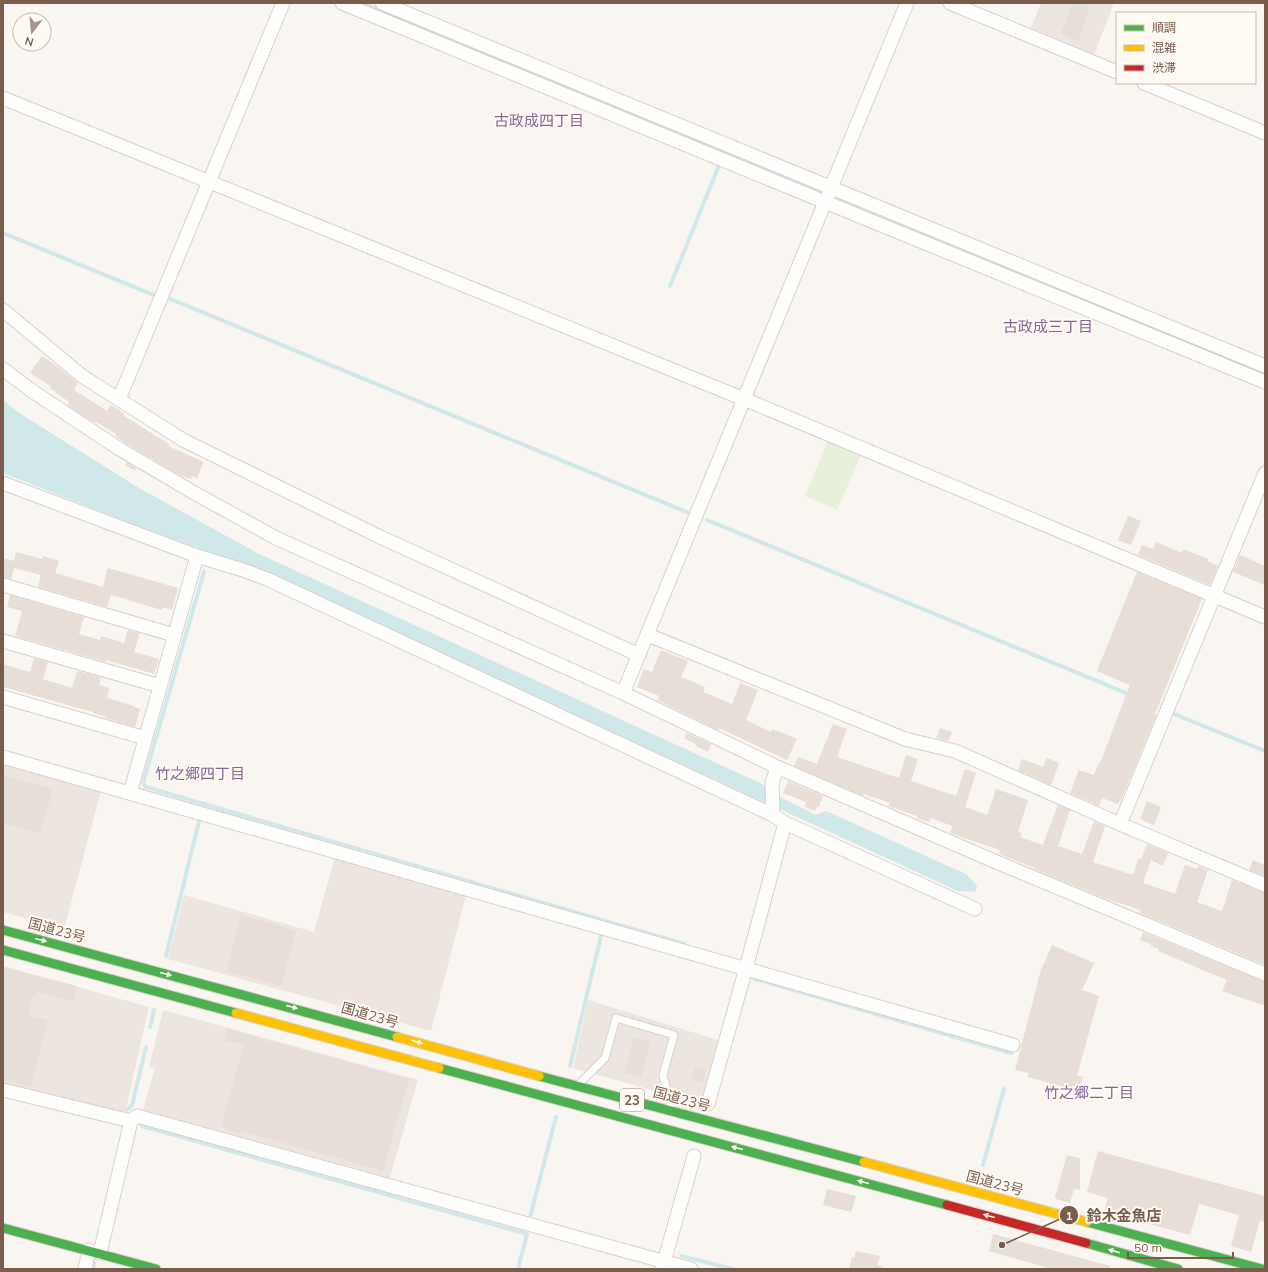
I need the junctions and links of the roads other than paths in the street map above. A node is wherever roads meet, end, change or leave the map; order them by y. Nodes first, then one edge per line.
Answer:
1 (283, 3) edge
2 (342, 3) edge
3 (382, 3) edge
4 (907, 3) edge
5 (950, 3) edge
6 (1116, 72) edge
7 (1146, 84) edge
8 (3, 98) edge
9 (1265, 133) edge
10 (209, 182) junction
11 (831, 187) junction
12 (825, 202) junction
13 (3, 310) edge
14 (1265, 366) edge
15 (3, 369) edge
16 (1265, 382) edge
17 (119, 399) junction
18 (744, 399) junction
19 (1265, 473) edge
20 (3, 483) edge
21 (197, 556) junction
22 (3, 585) edge
23 (1215, 596) junction
24 (1265, 617) edge
25 (648, 634) junction
26 (174, 635) junction
27 (3, 641) edge
28 (639, 655) junction
29 (160, 686) junction
30 (623, 693) junction
31 (3, 697) edge
32 (145, 738) junction
33 (3, 757) edge
34 (777, 767) junction
35 (130, 793) junction
36 (773, 812) junction
37 (784, 823) junction
38 (1120, 824) junction
39 (1265, 885) edge
40 (975, 909) dead end
41 (3, 930) edge
42 (3, 950) edge
43 (746, 968) junction
44 (1265, 974) edge
45 (1013, 1045) dead end
46 (577, 1086) junction
47 (3, 1090) edge
48 (708, 1104) dead end
49 (672, 1111) junction
50 (131, 1121) junction
51 (694, 1156) dead end
52 (3, 1228) edge
53 (95, 1252) junction
54 (663, 1266) edge
55 (84, 1269) edge
56 (156, 1269) edge
57 (691, 1269) edge
58 (1178, 1269) edge
59 (1262, 1269) edge

1 - 10 street
2 - 12 street
3 - 11 street
4 - 11 street
5 - 6 street
7 - 9 street
8 - 10 street
10 - 17 street
10 - 18 street
11 - 12 street
11 - 14 street
12 - 16 street
12 - 18 street
13 - 17 street
15 - 30 street
17 - 28 street
18 - 23 street
18 - 25 street
19 - 23 street
20 - 21 street
21 - 26 street
21 - 36 street
22 - 26 street
23 - 24 street
23 - 38 street
25 - 28 street
25 - 38 street
26 - 29 street
27 - 29 street
28 - 30 street
29 - 32 street
30 - 34 street
31 - 32 street
32 - 35 street
33 - 35 street
34 - 36 street
34 - 44 street
35 - 43 street
36 - 37 street
37 - 40 street
37 - 43 street
38 - 39 street
41 -> 46 main road, 国道23号 / 23
58 -> 42 main road, 23
43 - 45 street
43 - 48 street
46 - 49 main road, 国道23号 / 23
46 - 49 lane
47 - 50 street
49 - 59 main road, 国道23号 / 23
50 - 53 street
50 - 54 street
51 - 54 street
52 - 53 main road
53 - 55 street
53 - 56 main road
54 - 57 street

